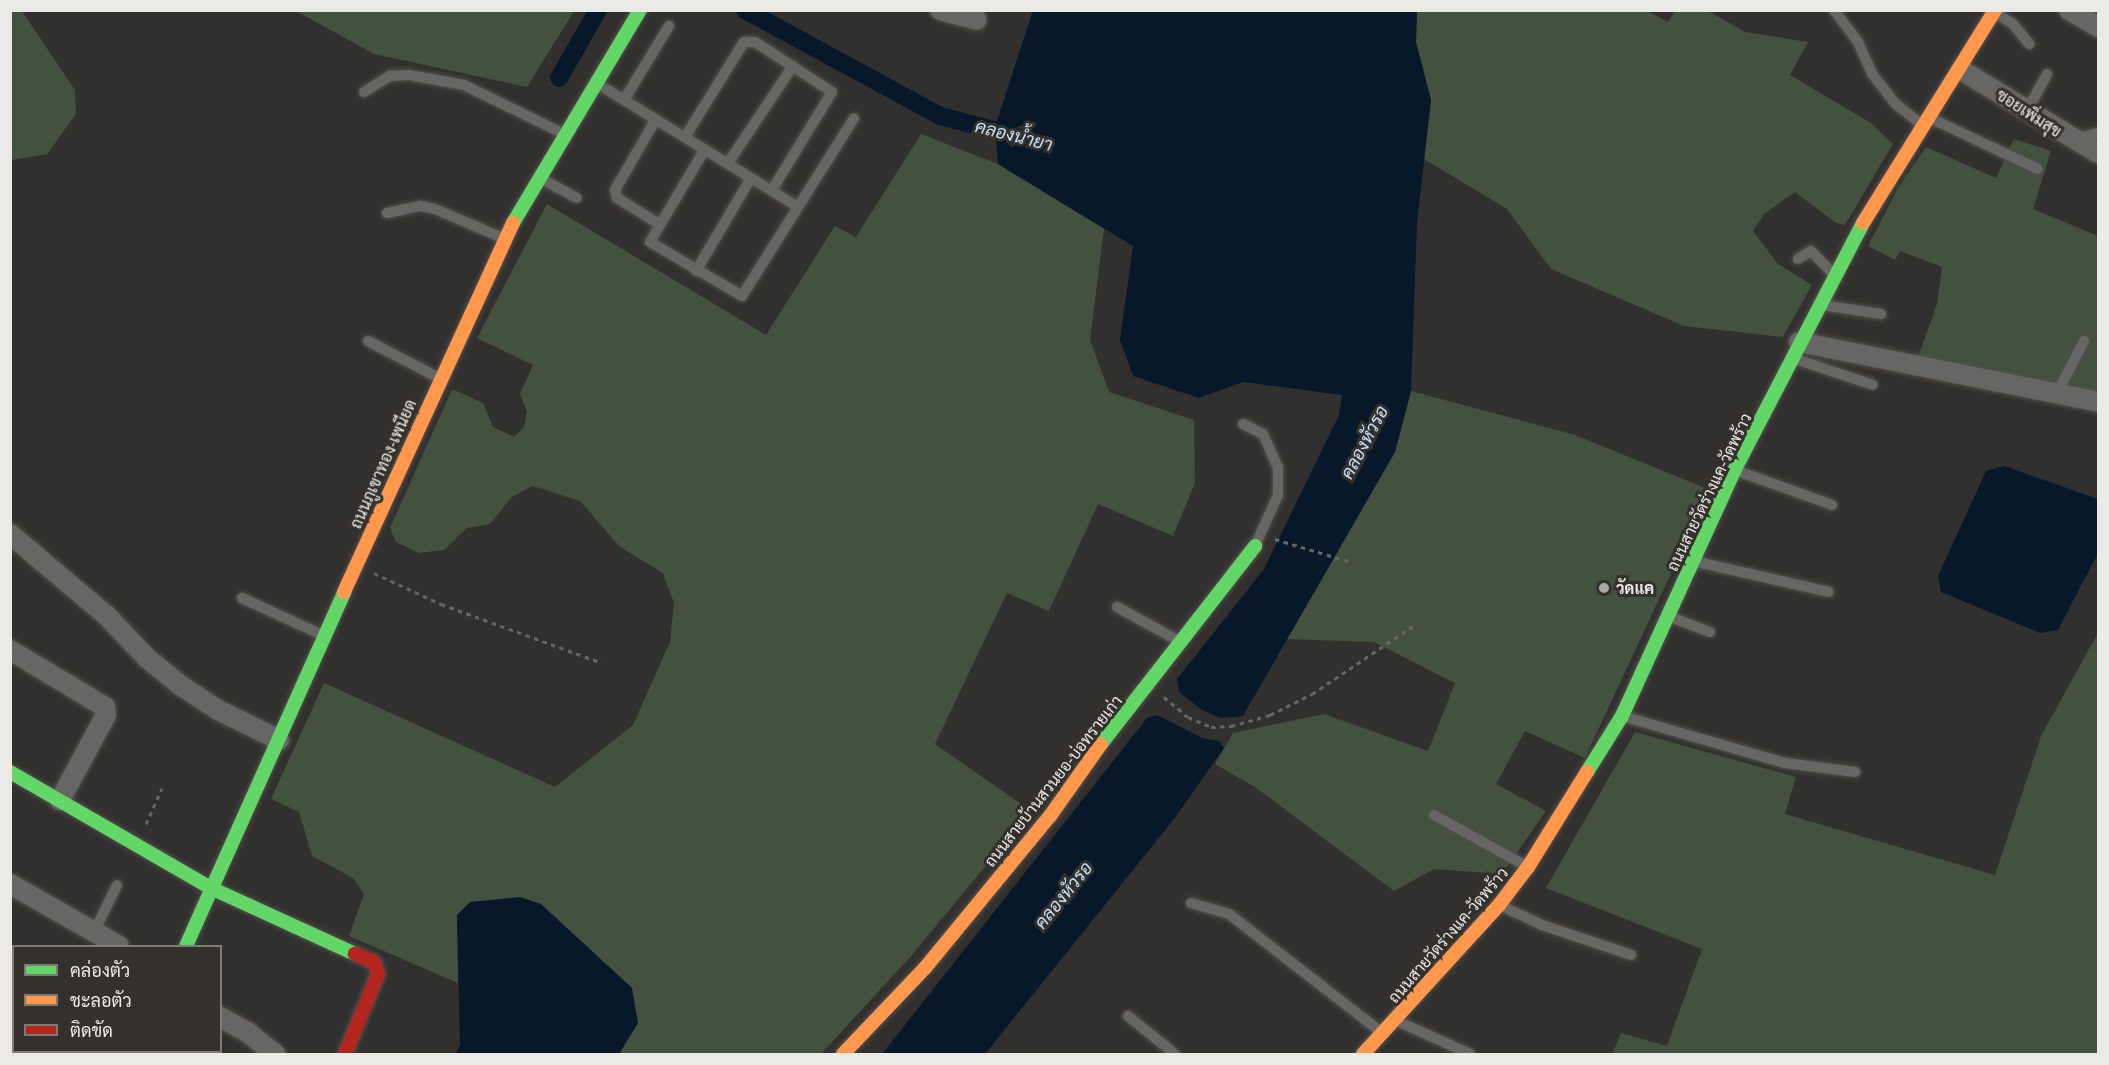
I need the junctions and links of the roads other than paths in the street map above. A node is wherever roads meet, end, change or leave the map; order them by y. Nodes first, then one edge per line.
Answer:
1 (640, 10) edge
2 (940, 10) edge
3 (1834, 10) edge
4 (2069, 10) edge
5 (1994, 11) edge
6 (977, 20) dead end
7 (669, 26) dead end
8 (2098, 27) edge
9 (2030, 44) dead end
10 (793, 66) junction
11 (1961, 70) junction
12 (2047, 74) dead end
13 (595, 82) junction
14 (364, 92) dead end
15 (624, 100) junction
16 (2027, 111) junction
17 (854, 118) dead end
18 (656, 119) junction
19 (1926, 122) junction
20 (2098, 133) edge
21 (564, 134) junction
22 (685, 137) junction
23 (2073, 140) junction
24 (705, 149) junction
25 (2098, 153) edge
26 (728, 164) junction
27 (2038, 169) dead end
28 (538, 177) junction
29 (751, 178) junction
30 (772, 190) junction
31 (577, 198) dead end
32 (796, 206) junction
33 (387, 213) dead end
34 (659, 224) junction
35 (506, 239) junction
36 (1798, 259) dead end
37 (696, 271) junction
38 (1835, 276) junction
39 (1821, 305) junction
40 (1881, 314) dead end
41 (368, 341) dead end
42 (2084, 341) dead end
43 (1795, 350) junction
44 (439, 378) junction
45 (1873, 385) dead end
46 (2056, 395) junction
47 (2098, 402) edge
48 (1243, 424) dead end
49 (1735, 470) junction
50 (1832, 505) dead end
51 (10, 534) edge
52 (1255, 546) joint
53 (1693, 561) junction
54 (1829, 592) dead end
55 (242, 598) dead end
56 (1117, 607) dead end
57 (1668, 616) junction
58 (1710, 632) dead end
59 (325, 637) junction
60 (1182, 643) junction
61 (10, 650) edge
62 (1622, 716) junction
63 (279, 740) junction
64 (10, 772) edge
65 (1855, 772) dead end
66 (60, 800) junction
67 (1434, 815) dead end
68 (1528, 867) junction
69 (10, 884) edge
70 (117, 885) dead end
71 (213, 889) junction
72 (1191, 903) dead end
73 (1499, 905) junction
74 (90, 939) edge
75 (115, 945) edge
76 (186, 945) edge
77 (1631, 955) dead end
78 (1128, 1016) dead end
79 (222, 1018) edge
80 (1395, 1020) junction
81 (1383, 1034) junction
82 (275, 1054) edge
83 (345, 1054) edge
84 (843, 1054) edge
85 (1175, 1054) edge
86 (1364, 1054) edge
87 (1470, 1054) edge

1 - 13 street, ถนนภูเขาทอง-เพนียด
2 - 6 street
3 - 19 lane
4 - 8 street
5 - 9 lane
5 - 11 street, ถนนสายวัดร่างแค-วัดพร้าว
7 - 15 lane
10 - 22 lane
10 - 26 lane
10 - 30 lane
11 - 16 street, ซอยเพิ่มสุข
11 - 19 street, ถนนสายวัดร่างแค-วัดพร้าว
12 - 16 lane
13 - 15 lane
13 - 21 street, ถนนภูเขาทอง-เพนียด
14 - 21 lane
15 - 18 lane
16 - 23 street, ซอยเพิ่มสุข
17 - 32 lane
18 - 22 lane
18 - 34 lane
19 - 27 lane
19 - 38 street, ถนนสายวัดร่างแค-วัดพร้าว
20 - 23 lane
21 - 28 street, ถนนภูเขาทอง-เพนียด
22 - 24 lane
23 - 25 street, ซอยเพิ่มสุข
24 - 26 lane
24 - 34 lane
26 - 29 lane
28 - 31 lane
28 - 35 street, ถนนภูเขาทอง-เพนียด
29 - 30 lane
29 - 37 lane
30 - 32 lane
32 - 37 lane
33 - 35 lane
34 - 37 lane
35 - 44 street, ถนนภูเขาทอง-เพนียด
36 - 38 lane
38 - 39 street, ถนนสายวัดร่างแค-วัดพร้าว
39 - 40 lane
39 - 43 street, ถนนสายวัดร่างแค-วัดพร้าว
41 - 44 lane
42 - 46 lane
43 - 45 lane
43 - 46 street
43 - 49 street, ถนนสายวัดร่างแค-วัดพร้าว
44 - 59 street, ถนนภูเขาทอง-เพนียด
46 - 47 street
48 - 52 lane
49 - 50 lane
49 - 53 street, ถนนสายวัดร่างแค-วัดพร้าว
51 - 63 street
52 - 60 street, ถนนสายบ้านสวนยอ-บ่อทรายเก่า
53 - 54 lane
53 - 57 street, ถนนสายวัดร่างแค-วัดพร้าว
55 - 59 lane
56 - 60 lane
57 - 58 lane
57 - 62 street, ถนนสายวัดร่างแค-วัดพร้าว
59 - 63 street, ถนนภูเขาทอง-เพนียด
60 - 84 street, ถนนสายบ้านสวนยอ-บ่อทรายเก่า
61 - 66 street
62 - 65 lane
62 - 68 street, ถนนสายวัดร่างแค-วัดพร้าว
63 - 71 street, ถนนภูเขาทอง-เพนียด
64 - 66 street
66 - 71 street
67 - 68 lane
68 - 73 street, ถนนสายวัดร่างแค-วัดพร้าว
69 - 74 street
70 - 74 lane
71 - 76 street, ถนนภูเขาทอง-เพนียด
71 - 83 street
72 - 81 lane
73 - 77 lane
73 - 80 street, ถนนสายวัดร่างแค-วัดพร้าว
74 - 75 street
78 - 85 lane
79 - 82 street
80 - 81 street, ถนนสายวัดร่างแค-วัดพร้าว
80 - 87 lane
81 - 86 street, ถนนสายวัดร่างแค-วัดพร้าว

